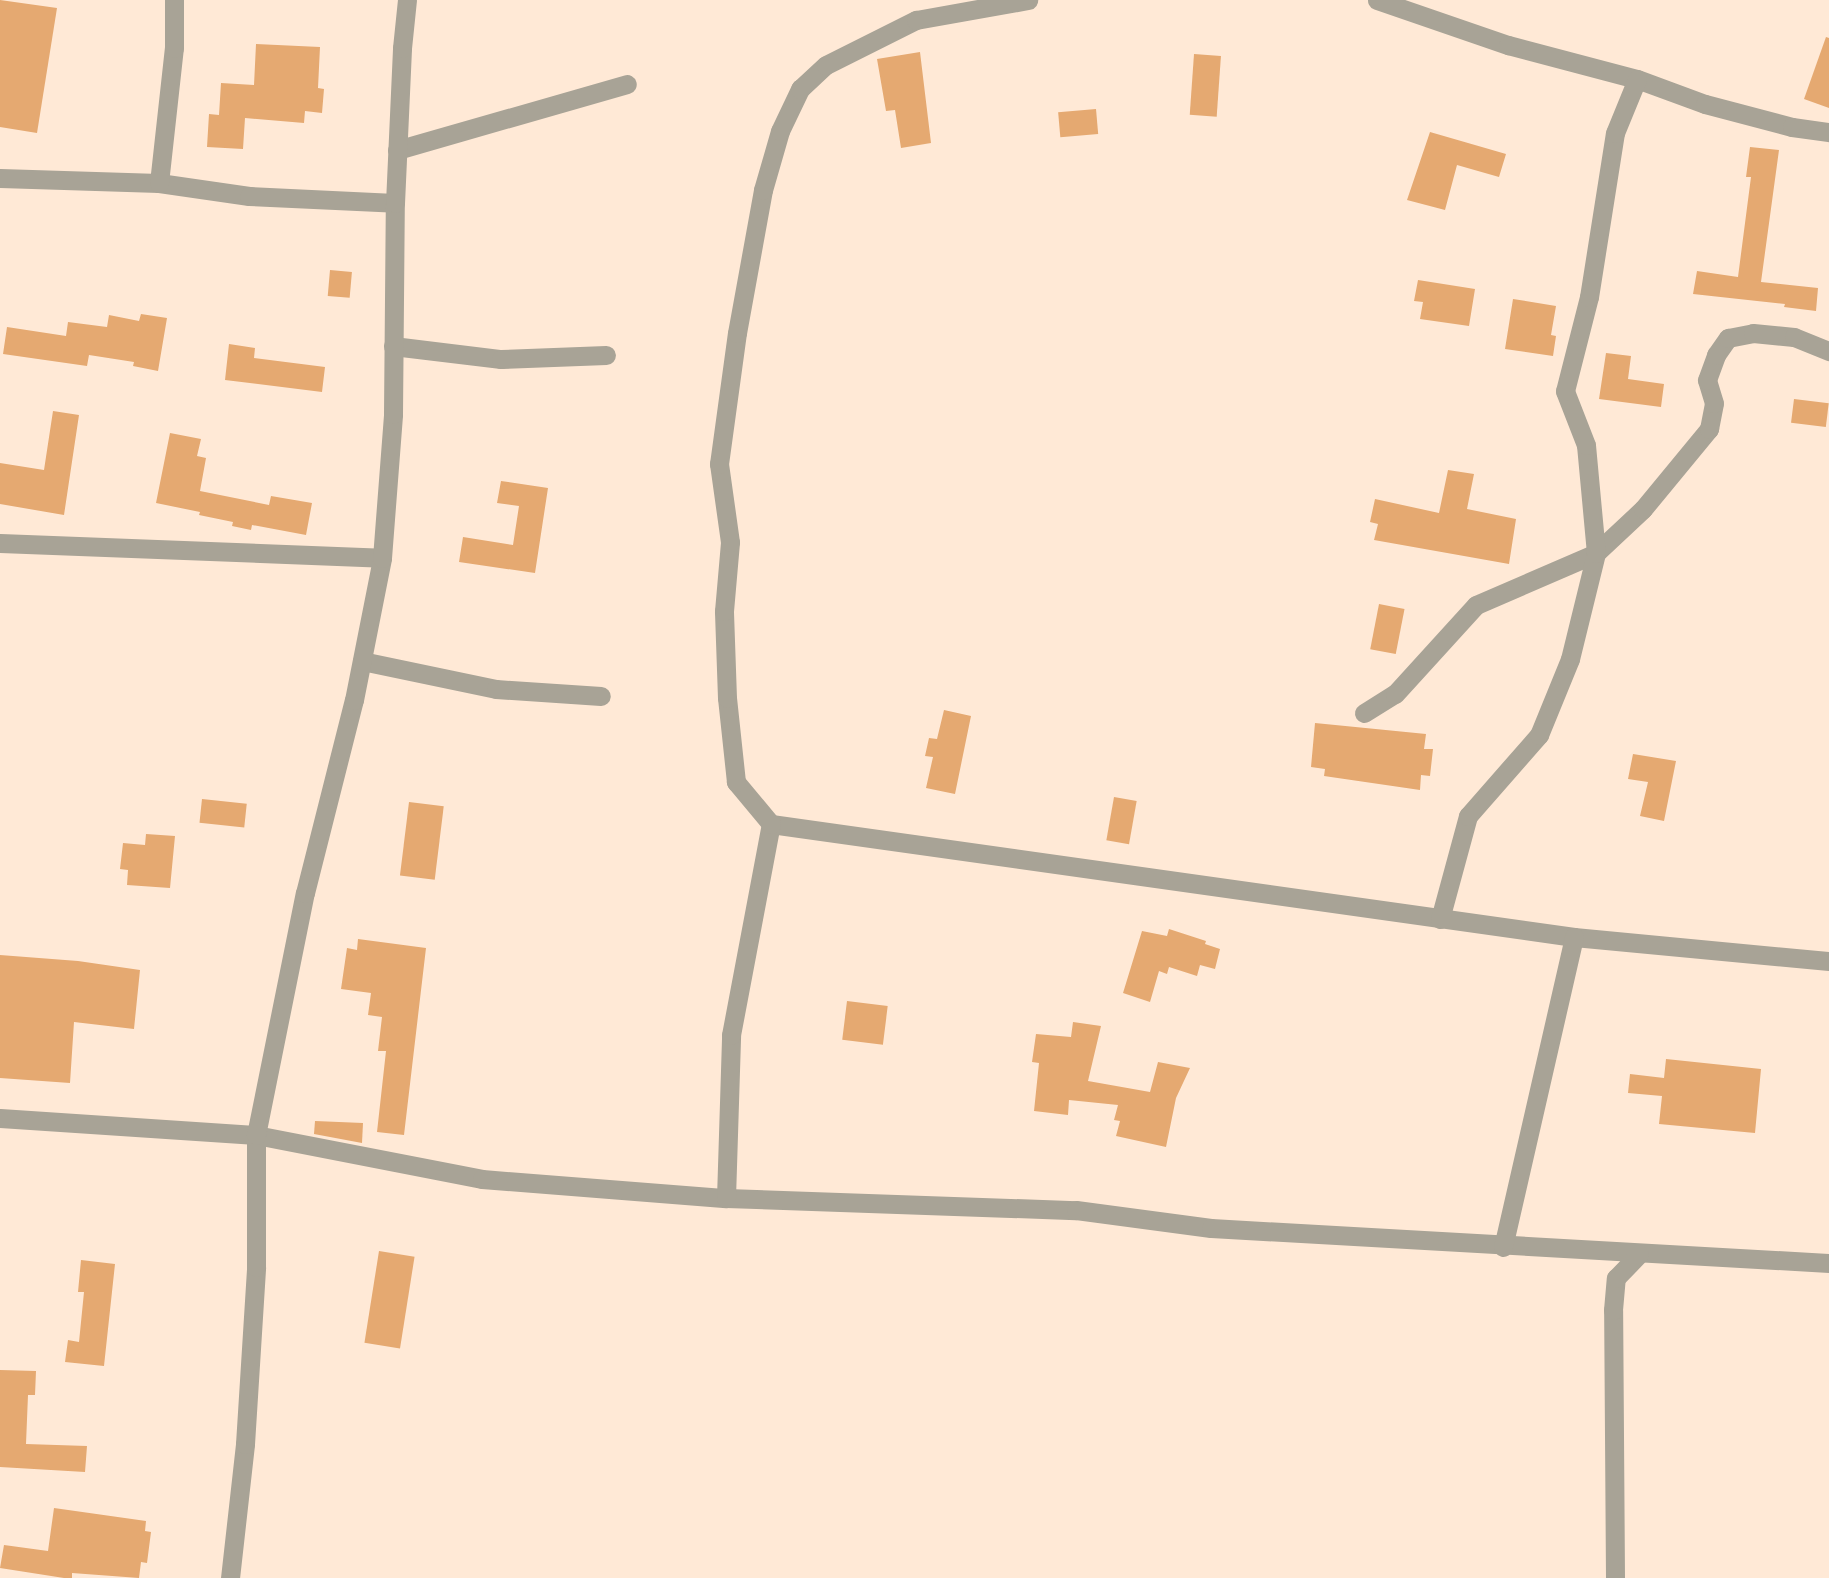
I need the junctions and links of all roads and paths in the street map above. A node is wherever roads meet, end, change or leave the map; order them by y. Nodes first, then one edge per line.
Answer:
1 (174, 0) edge
2 (407, 0) edge
3 (1028, 0) edge
4 (1377, 0) edge
5 (1637, 79) junction
6 (627, 84) dead end
7 (1829, 132) edge
8 (397, 150) junction
9 (0, 178) edge
10 (159, 183) junction
11 (395, 203) junction
12 (393, 346) junction
13 (1829, 351) edge
14 (606, 355) dead end
15 (0, 543) edge
16 (1597, 553) junction
17 (382, 558) junction
18 (362, 660) junction
19 (601, 695) dead end
20 (1364, 713) dead end
21 (771, 824) junction
22 (1440, 919) junction
23 (1574, 937) junction
24 (1829, 961) edge
25 (0, 1118) edge
26 (256, 1135) junction
27 (726, 1198) junction
28 (1503, 1247) junction
29 (1639, 1254) junction
30 (1829, 1263) edge
31 (230, 1578) edge
32 (1615, 1578) edge

1 - 10 street
2 - 8 street
3 - 21 street
4 - 5 street
5 - 7 street
5 - 16 street
6 - 8 street
8 - 11 street
9 - 10 street
10 - 11 street
11 - 12 street
12 - 14 street
12 - 17 street
13 - 16 street
15 - 17 street
16 - 20 street
16 - 22 street
17 - 18 street
18 - 19 street
18 - 26 street
21 - 22 street
21 - 27 street
22 - 23 street
23 - 24 street
23 - 28 street
25 - 26 street
26 - 27 street
26 - 31 street
27 - 28 street
28 - 29 street
29 - 30 street
29 - 32 street

